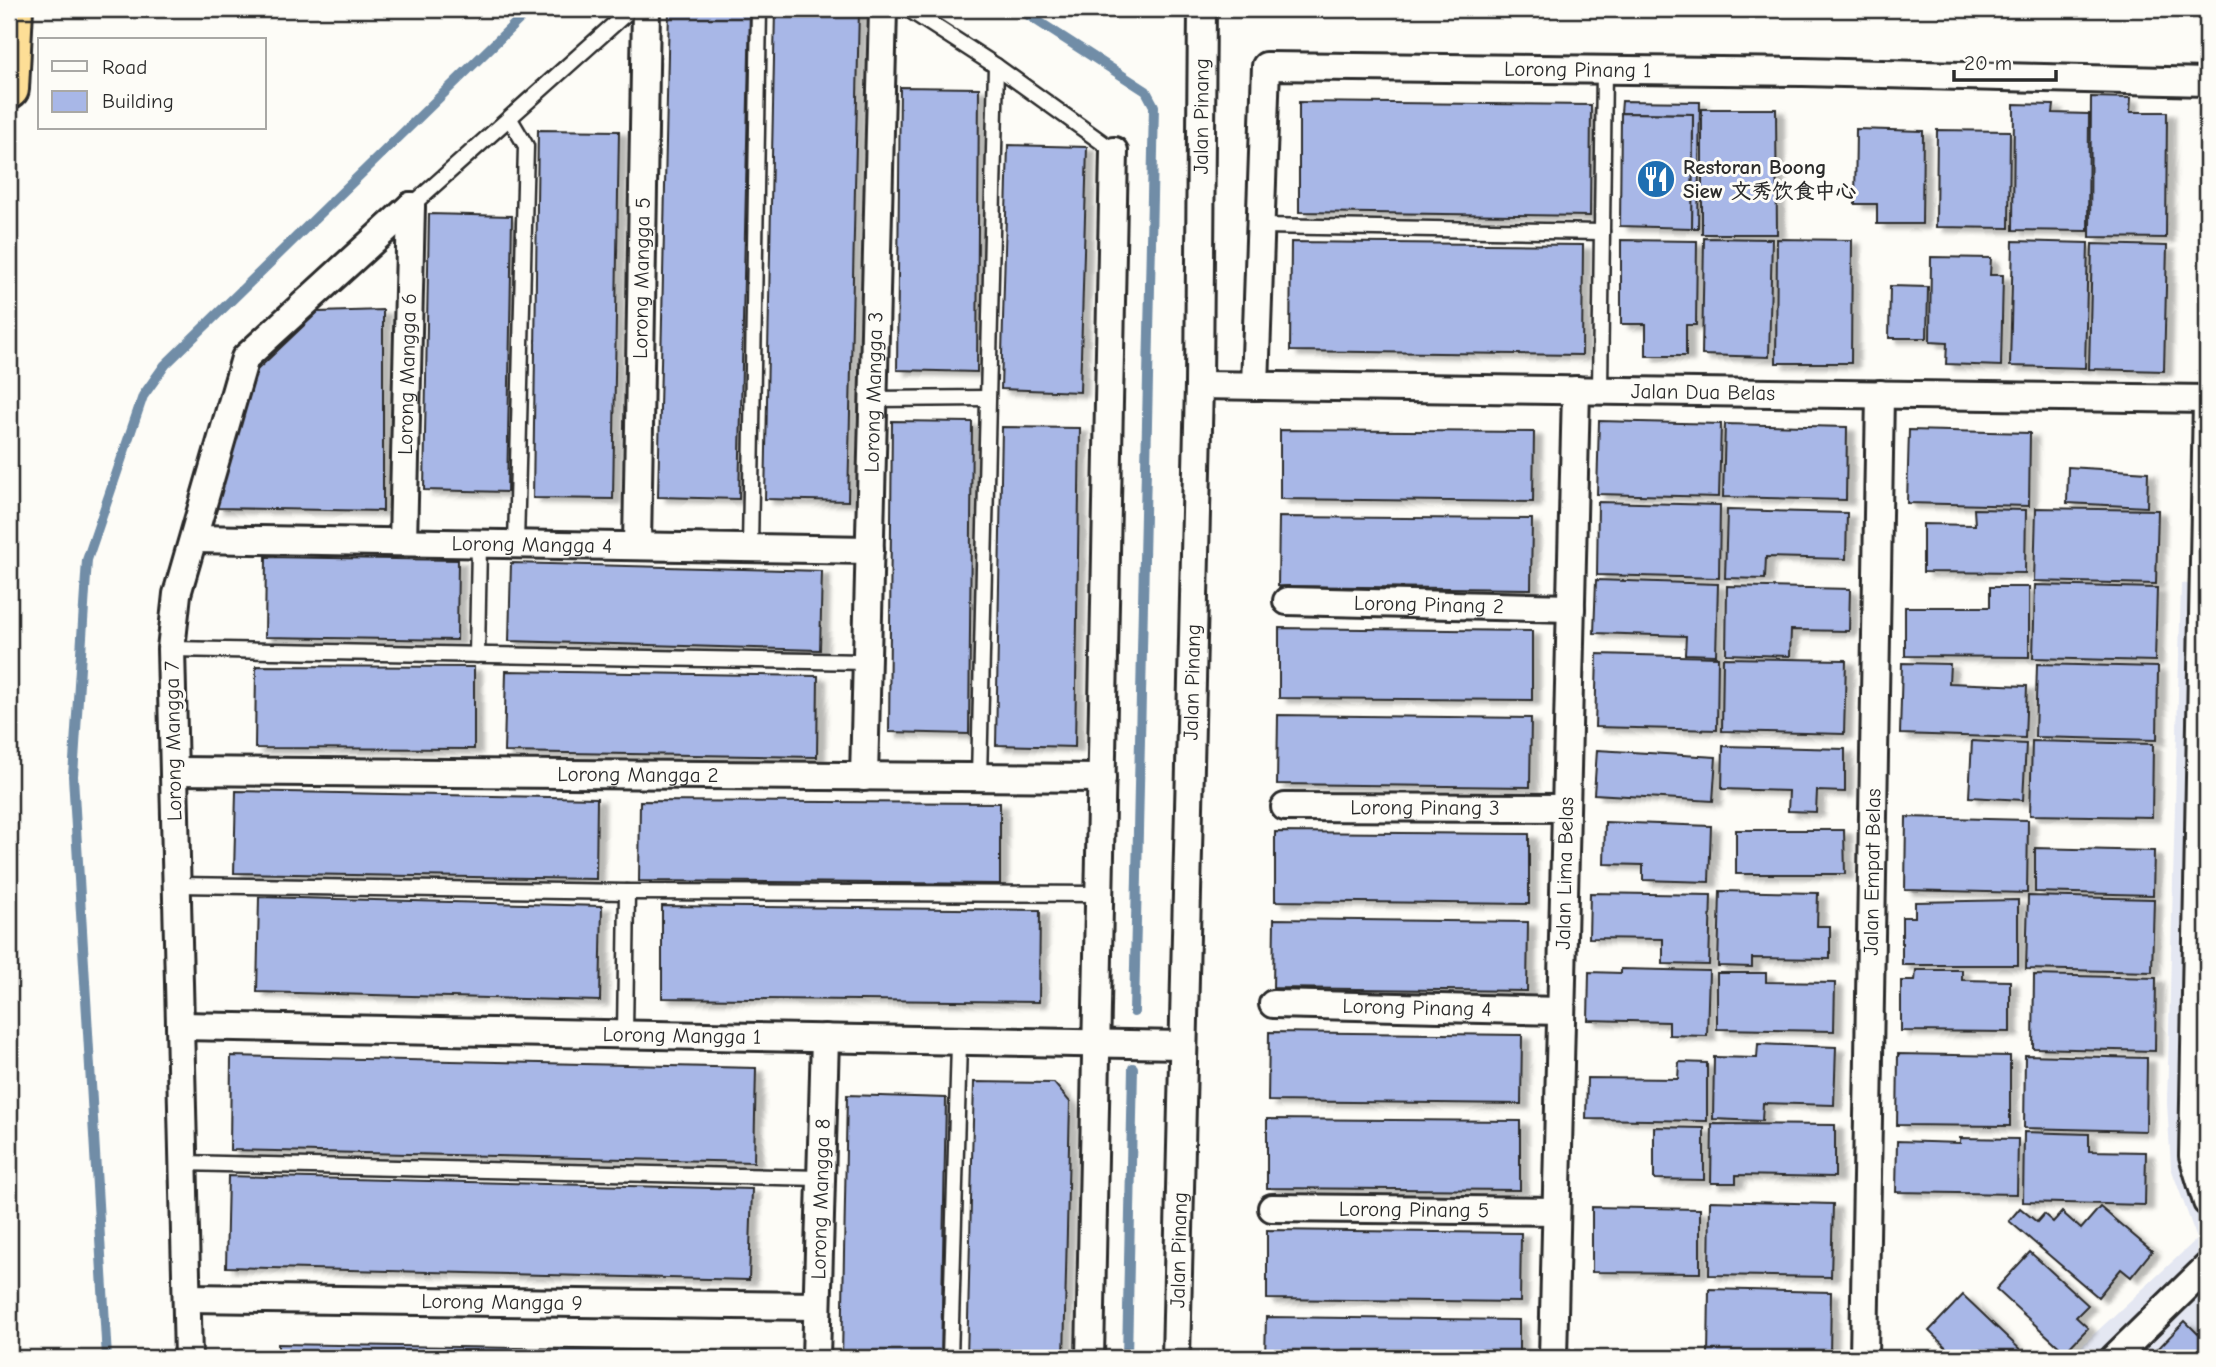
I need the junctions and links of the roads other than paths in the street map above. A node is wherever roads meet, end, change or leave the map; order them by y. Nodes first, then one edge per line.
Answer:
1 (13, 9) edge
2 (632, 9) edge
3 (646, 9) edge
4 (759, 9) edge
5 (883, 9) edge
6 (908, 9) edge
7 (1202, 9) edge
8 (996, 66) junction
9 (1604, 69) junction
10 (2207, 82) edge
11 (9, 89) edge
12 (510, 119) junction
13 (1114, 151) joint
14 (411, 206) junction
15 (1260, 226) junction
16 (1602, 232) junction
17 (1199, 385) junction
18 (1255, 386) junction
19 (1588, 390) junction
20 (1880, 394) junction
21 (988, 398) junction
22 (873, 399) junction
23 (2207, 399) edge
24 (194, 539) junction
25 (402, 542) junction
26 (478, 544) junction
27 (516, 544) junction
28 (636, 546) junction
29 (750, 548) junction
30 (870, 550) junction
31 (2205, 594) edge
32 (1287, 601) dead end
33 (1571, 608) junction
34 (171, 649) junction
35 (477, 655) junction
36 (867, 662) junction
37 (174, 771) junction
38 (864, 777) junction
39 (979, 778) junction
40 (1102, 778) junction
41 (1285, 807) dead end
42 (1566, 808) junction
43 (2203, 860) edge
44 (177, 885) junction
45 (627, 892) junction
46 (1100, 894) junction
47 (1273, 1004) dead end
48 (1561, 1011) junction
49 (180, 1026) junction
50 (625, 1034) junction
51 (825, 1038) junction
52 (959, 1042) junction
53 (1096, 1043) junction
54 (1182, 1045) junction
55 (184, 1163) junction
56 (821, 1178) junction
57 (2207, 1202) edge
58 (1272, 1208) dead end
59 (1556, 1211) junction
60 (2207, 1267) edge
61 (187, 1298) junction
62 (817, 1306) junction
63 (1869, 1355) edge
64 (188, 1358) edge
65 (816, 1358) edge
66 (950, 1358) edge
67 (1090, 1358) edge
68 (1176, 1358) edge
69 (1553, 1358) edge
70 (2114, 1358) edge

1 - 11 highway
2 - 12 lane
3 - 28 street, Lorong Mangga 5
4 - 29 lane
5 - 22 street, Lorong Mangga 3
6 - 8 lane
7 - 17 street, Jalan Pinang
8 - 13 lane
8 - 21 lane
9 - 10 street, Lorong Pinang 1
9 - 15 street, Lorong Pinang 1
9 - 16 lane
12 - 14 lane
12 - 27 lane
13 - 40 street
14 - 24 street, Lorong Mangga 7
14 - 25 street, Lorong Mangga 6
15 - 16 lane
15 - 18 street, Lorong Pinang 1
16 - 19 lane
17 - 18 street, Jalan Dua Belas
17 - 54 street, Jalan Pinang
18 - 19 street, Jalan Dua Belas
19 - 20 street, Jalan Dua Belas
19 - 33 street, Jalan Lima Belas
20 - 23 street, Jalan Dua Belas
20 - 63 street, Jalan Empat Belas
21 - 22 lane
21 - 39 lane
22 - 30 street, Lorong Mangga 3
23 - 31 street
24 - 25 street, Lorong Mangga 4
24 - 34 street, Lorong Mangga 7
25 - 26 street, Lorong Mangga 4
26 - 27 street, Lorong Mangga 4
26 - 35 lane
27 - 28 street, Lorong Mangga 4
28 - 29 street, Lorong Mangga 4
29 - 30 street, Lorong Mangga 4
30 - 36 street, Lorong Mangga 3
31 - 43 street
32 - 33 street, Lorong Pinang 2
33 - 42 street, Jalan Lima Belas
34 - 35 lane
34 - 37 street, Lorong Mangga 7
35 - 36 lane
36 - 38 street, Lorong Mangga 3
37 - 38 street, Lorong Mangga 2
37 - 44 street, Lorong Mangga 7
38 - 39 street, Lorong Mangga 2
39 - 40 street, Lorong Mangga 2
40 - 46 street
41 - 42 street, Lorong Pinang 3
42 - 48 street, Jalan Lima Belas
43 - 57 street
44 - 45 lane
44 - 49 street, Lorong Mangga 7
45 - 46 lane
45 - 50 lane
46 - 53 street
47 - 48 street, Lorong Pinang 4
48 - 59 street, Jalan Lima Belas
49 - 50 street, Lorong Mangga 1
49 - 55 street, Lorong Mangga 7
50 - 51 street, Lorong Mangga 1
51 - 52 street, Lorong Mangga 1
51 - 56 street, Lorong Mangga 8
52 - 53 street, Lorong Mangga 1
52 - 66 lane
53 - 54 street, Lorong Mangga 1
53 - 67 street
54 - 68 street, Jalan Pinang
55 - 56 lane
55 - 61 street, Lorong Mangga 7
56 - 62 street, Lorong Mangga 8
58 - 59 street, Lorong Pinang 5
59 - 69 street, Jalan Lima Belas
60 - 70 street
61 - 62 street, Lorong Mangga 9
61 - 64 street, Lorong Mangga 7
62 - 65 street, Lorong Mangga 8

